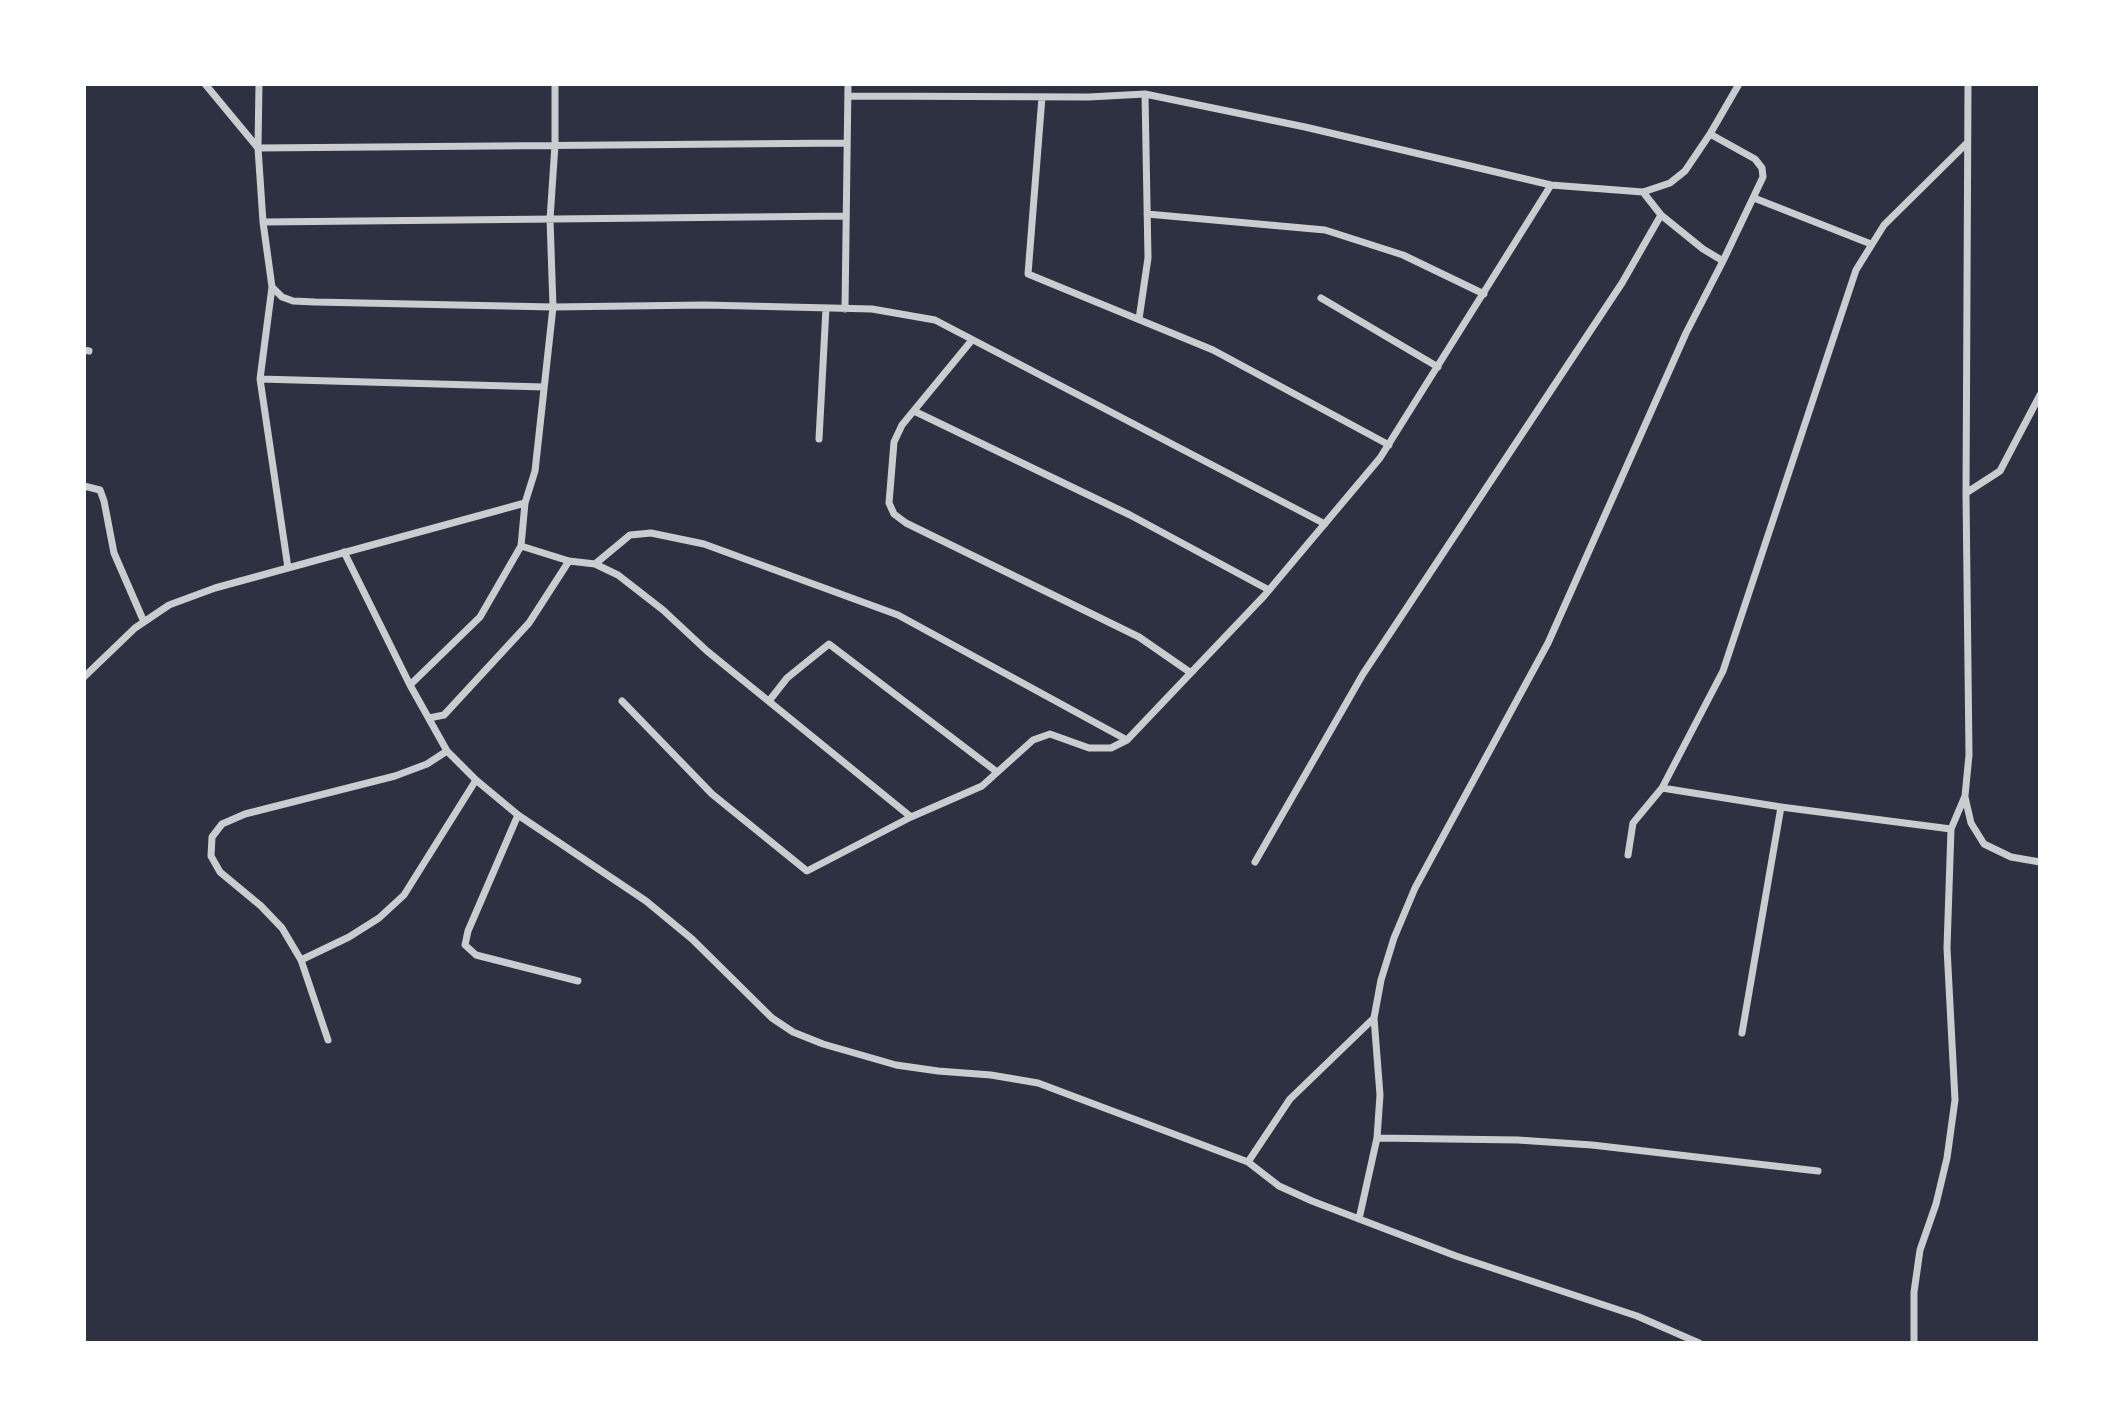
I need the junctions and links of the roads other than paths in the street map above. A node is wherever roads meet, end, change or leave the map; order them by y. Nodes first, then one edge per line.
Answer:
1 (205, 84) edge
2 (259, 84) edge
3 (555, 84) edge
4 (848, 84) edge
5 (1739, 84) edge
6 (1968, 84) edge
7 (1146, 94) junction
8 (848, 96) junction
9 (1042, 97) junction
10 (1710, 134) junction
11 (847, 143) junction
12 (1967, 143) junction
13 (555, 145) junction
14 (258, 148) junction
15 (1551, 185) junction
16 (1643, 192) junction
17 (1754, 198) junction
18 (1147, 214) junction
19 (1661, 215) junction
20 (846, 216) junction
21 (550, 219) junction
22 (263, 222) junction
23 (1871, 244) junction
24 (1723, 261) junction
25 (272, 287) junction
26 (1484, 293) junction
27 (1321, 298) dead end
28 (553, 307) junction
29 (826, 308) junction
30 (845, 309) junction
31 (1139, 319) junction
32 (972, 340) junction
33 (1438, 367) junction
34 (260, 379) junction
35 (544, 387) junction
36 (2040, 395) edge
37 (914, 411) junction
38 (819, 439) dead end
39 (1389, 445) junction
40 (84, 486) edge
41 (1966, 493) junction
42 (525, 503) junction
43 (1325, 524) junction
44 (521, 545) junction
45 (344, 552) junction
46 (569, 561) junction
47 (595, 564) junction
48 (288, 568) junction
49 (1269, 590) junction
50 (144, 622) junction
51 (1191, 673) junction
52 (84, 677) edge
53 (410, 685) junction
54 (622, 701) dead end
55 (769, 701) junction
56 (429, 718) junction
57 (1127, 740) junction
58 (447, 751) junction
59 (997, 772) junction
60 (476, 780) junction
61 (1662, 788) junction
62 (1965, 796) junction
63 (1781, 807) junction
64 (517, 815) junction
65 (911, 817) junction
66 (1951, 829) junction
67 (1628, 855) dead end
68 (1255, 862) dead end
69 (2040, 862) edge
70 (301, 960) junction
71 (578, 981) dead end
72 (1374, 1018) junction
73 (1742, 1033) dead end
74 (328, 1041) dead end
75 (1377, 1138) junction
76 (1248, 1162) junction
77 (1818, 1171) dead end
78 (1359, 1219) junction
79 (1699, 1343) edge
80 (1914, 1343) edge

1 - 14 street
2 - 14 street
3 - 13 street
4 - 8 street
5 - 10 street
6 - 12 street
7 - 9 street
7 - 15 street
7 - 18 street
8 - 9 street
8 - 11 street
9 - 31 street
10 - 16 street
10 - 17 street
11 - 13 street
11 - 20 street
12 - 23 street
12 - 41 street
13 - 14 street
13 - 21 street
14 - 22 street
15 - 16 street
15 - 26 street
16 - 19 street
17 - 23 street
17 - 24 street
18 - 26 street
18 - 31 street
19 - 24 street
19 - 68 street
20 - 21 street
20 - 30 street
21 - 22 street
21 - 28 street
22 - 25 street
23 - 61 street
24 - 72 street
25 - 28 street
25 - 34 street
26 - 33 street
27 - 33 street
28 - 29 street
28 - 35 street
29 - 30 street
29 - 38 street
30 - 32 street
31 - 39 street
32 - 37 street
32 - 43 street
33 - 39 street
34 - 35 street
34 - 48 street
35 - 42 street
36 - 41 street
37 - 49 street
37 - 51 street
39 - 43 street
40 - 50 street
41 - 62 street
42 - 44 street
42 - 45 street
43 - 49 street
44 - 46 street
44 - 53 street
45 - 48 street
45 - 53 street
46 - 47 street
46 - 56 street
47 - 55 street
47 - 57 street
48 - 50 street
49 - 51 street
50 - 52 street
51 - 57 street
53 - 56 street
54 - 65 street
55 - 59 street
55 - 65 street
56 - 58 street
57 - 59 street
58 - 60 street
58 - 70 street
59 - 65 street
60 - 64 street
60 - 70 street
61 - 63 street
61 - 67 street
62 - 66 street
62 - 69 street
63 - 66 street
63 - 73 street
64 - 71 street
64 - 76 street
66 - 80 street
70 - 74 street
72 - 75 street
72 - 76 street
75 - 77 street
75 - 78 street
76 - 78 street
78 - 79 street

